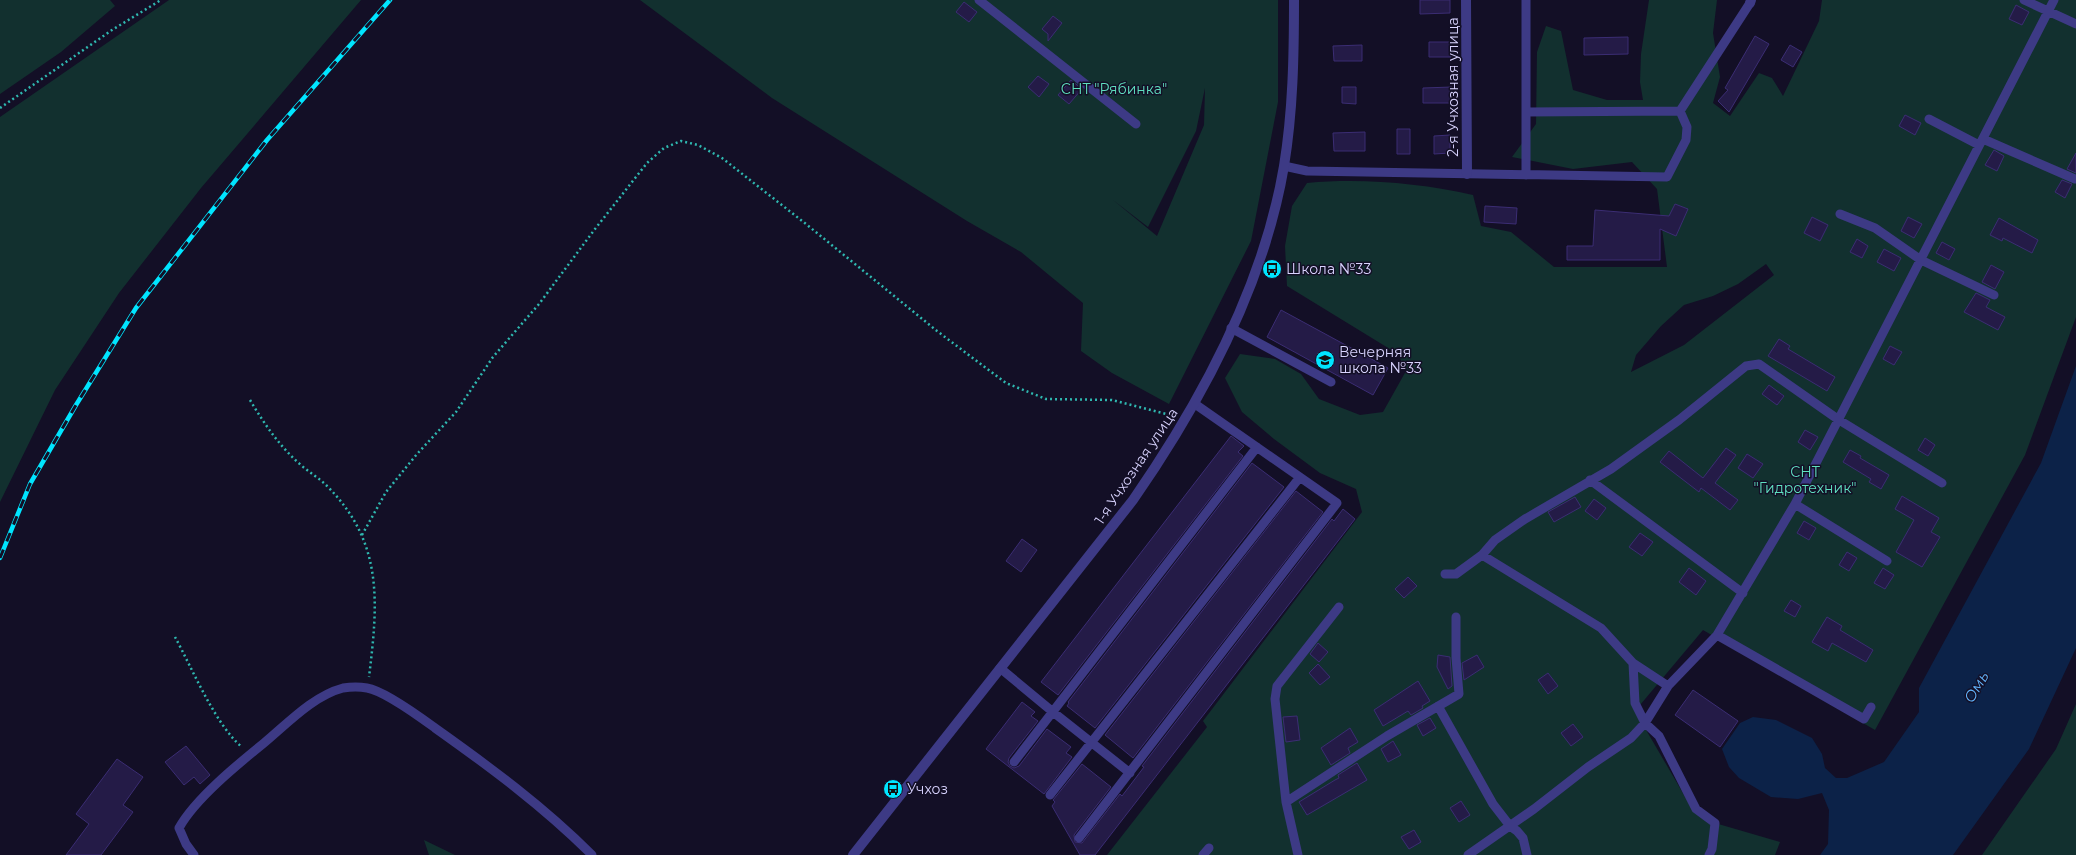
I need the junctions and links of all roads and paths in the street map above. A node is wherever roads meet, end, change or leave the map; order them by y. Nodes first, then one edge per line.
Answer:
1 (161, 0) edge
2 (979, 0) edge
3 (1294, 0) edge
4 (1466, 0) edge
5 (1526, 0) edge
6 (2024, 0) edge
7 (2054, 0) edge
8 (1751, 1) edge
9 (2048, 12) junction
10 (2076, 24) edge
11 (0, 108) edge
12 (1680, 111) junction
13 (1526, 112) junction
14 (1929, 119) dead end
15 (1136, 124) dead end
16 (1981, 142) junction
17 (1284, 166) junction
18 (1467, 174) junction
19 (1526, 175) junction
20 (2075, 179) edge
21 (1840, 214) dead end
22 (1921, 260) junction
23 (1994, 295) dead end
24 (1231, 328) junction
25 (1331, 382) dead end
26 (250, 400) dead end
27 (1195, 404) junction
28 (1186, 420) junction
29 (1839, 420) junction
30 (1257, 447) junction
31 (1300, 477) junction
32 (1590, 480) junction
33 (1942, 483) dead end
34 (1795, 504) junction
35 (362, 535) junction
36 (1482, 555) junction
37 (1886, 561) dead end
38 (1445, 574) dead end
39 (1743, 593) junction
40 (1339, 607) dead end
41 (1456, 616) dead end
42 (1717, 635) junction
43 (176, 637) dead end
44 (1633, 663) junction
45 (1000, 668) junction
46 (1668, 686) junction
47 (368, 688) junction
48 (1438, 706) junction
49 (1871, 707) dead end
50 (1053, 712) junction
51 (1645, 723) junction
52 (1091, 743) junction
53 (250, 754) junction
54 (1014, 762) dead end
55 (1130, 773) junction
56 (1050, 795) dead end
57 (1286, 802) junction
58 (1510, 826) junction
59 (1079, 838) dead end
60 (194, 855) edge
61 (592, 855) edge
62 (853, 855) edge
63 (1298, 855) edge
64 (1468, 855) edge
65 (1526, 855) edge
66 (1708, 855) edge

1 - 11 path
2 - 15 lane
3 - 17 street, 1-я Учхозная улица
4 - 18 street, 2-я Учхозная улица
5 - 13 lane
6 - 9 lane
7 - 9 lane
8 - 12 lane
9 - 10 lane
9 - 16 lane
12 - 13 lane
12 - 19 lane
13 - 19 lane
14 - 16 lane
16 - 20 lane
16 - 22 lane
17 - 18 lane
17 - 24 street, 1-я Учхозная улица
18 - 19 lane
21 - 22 lane
22 - 23 lane
22 - 29 lane
24 - 25 lane
24 - 27 street, 1-я Учхозная улица
26 - 35 path
27 - 28 street, 1-я Учхозная улица
27 - 30 lane
28 - 35 path
28 - 45 street, 1-я Учхозная улица
29 - 32 lane
29 - 33 lane
29 - 34 lane
30 - 31 lane
30 - 50 lane
31 - 52 lane
31 - 55 lane
32 - 36 lane
32 - 39 lane
34 - 37 lane
34 - 39 lane
35 - 47 path
36 - 38 lane
36 - 44 lane
39 - 42 lane
40 - 57 lane
41 - 48 lane
42 - 46 lane
42 - 49 lane
43 - 53 path
44 - 46 lane
44 - 51 lane
45 - 50 lane
45 - 62 street, 1-я Учхозная улица
46 - 51 lane
47 - 53 lane
47 - 61 lane
48 - 57 lane
48 - 58 lane
50 - 52 lane
50 - 54 lane
51 - 58 lane
51 - 66 lane
52 - 55 lane
52 - 56 lane
53 - 60 lane
55 - 59 lane
57 - 63 lane
58 - 64 lane
58 - 65 lane

